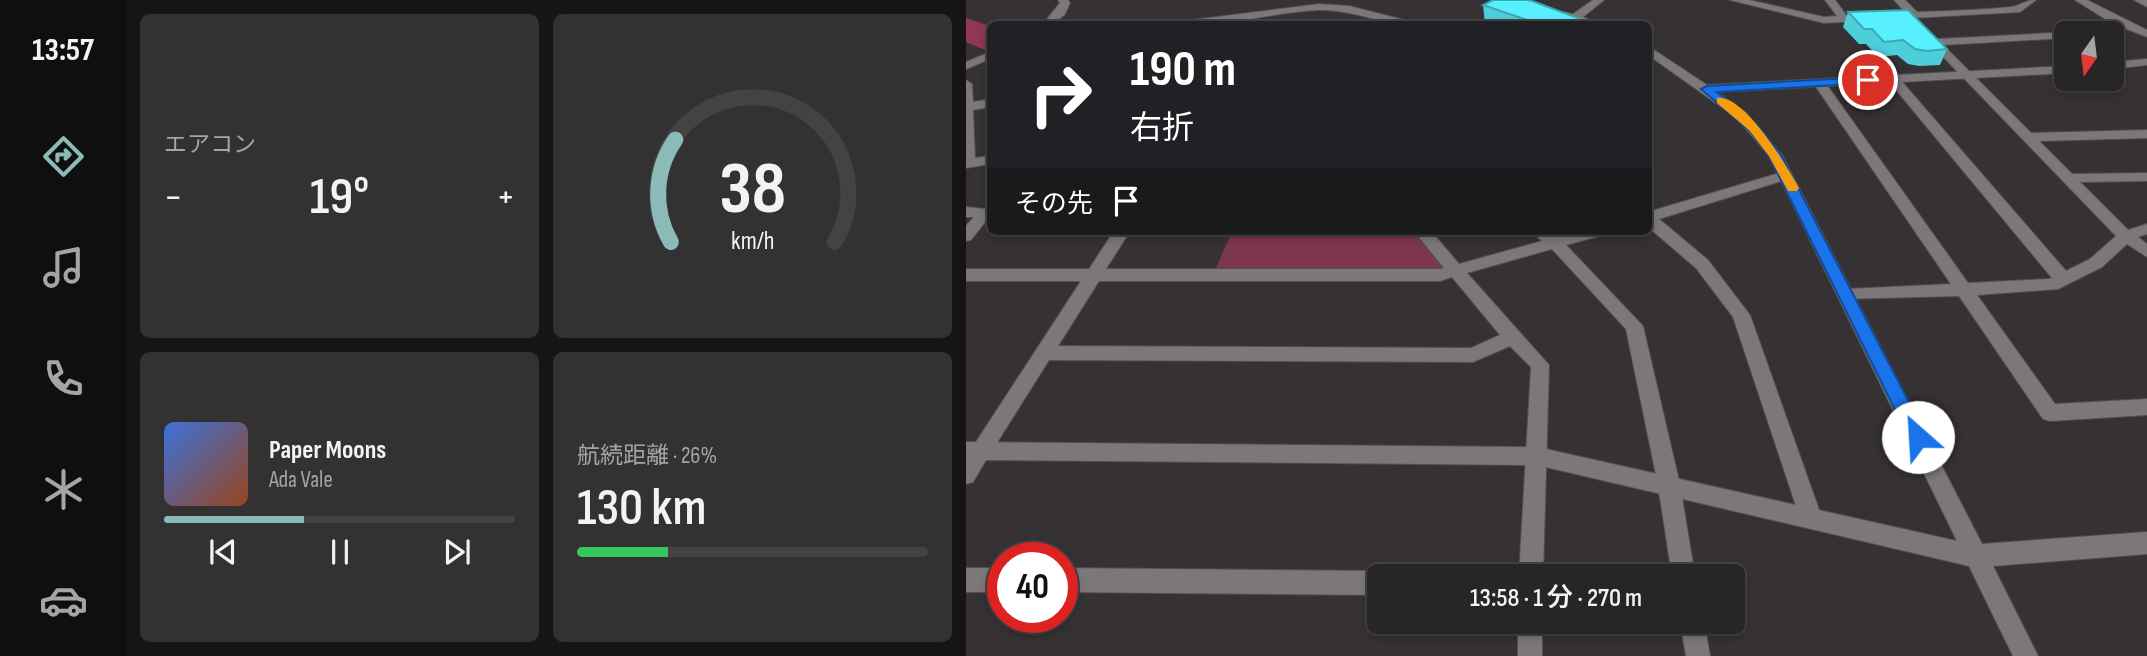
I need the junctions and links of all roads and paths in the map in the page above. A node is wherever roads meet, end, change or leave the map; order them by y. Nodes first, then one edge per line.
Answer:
1 (1063, 0) edge
2 (1276, 0) edge
3 (1599, 0) edge
4 (1735, 0) edge
5 (1830, 0) edge
6 (1899, 0) edge
7 (1956, 0) edge
8 (1984, 0) edge
9 (2031, 0) edge
10 (2080, 0) edge
11 (2139, 0) edge
12 (2147, 4) edge
13 (1286, 11) junction
14 (2001, 11) junction
15 (1555, 13) edge
16 (1972, 13) junction
17 (1912, 16) junction
18 (1574, 18) junction
19 (1844, 19) junction
20 (1051, 21) edge
21 (1208, 21) edge
22 (1294, 21) edge
23 (1401, 21) edge
24 (1584, 21) edge
25 (2117, 21) edge
26 (2124, 25) edge
27 (2147, 34) edge
28 (2054, 36) edge
29 (1934, 42) junction
30 (1652, 52) edge
31 (987, 56) edge
32 (2147, 62) edge
33 (2124, 65) edge
34 (966, 66) edge
35 (2054, 70) edge
36 (1965, 75) junction
37 (1893, 79) junction
38 (966, 84) edge
39 (1820, 84) junction
40 (1707, 89) junction
41 (987, 104) edge
42 (967, 107) edge
43 (2147, 134) edge
44 (2029, 137) junction
45 (987, 160) edge
46 (967, 163) edge
47 (1786, 175) junction
48 (2147, 177) edge
49 (2068, 178) junction
50 (966, 212) edge
51 (1652, 216) edge
52 (1652, 220) edge
53 (2147, 229) edge
54 (1119, 235) edge
55 (1426, 235) edge
56 (1544, 235) edge
57 (1584, 235) edge
58 (966, 236) edge
59 (2126, 236) junction
60 (1555, 243) junction
61 (2147, 252) edge
62 (1457, 271) junction
63 (1094, 274) junction
64 (966, 275) edge
65 (2062, 278) junction
66 (1963, 289) junction
67 (1847, 295) junction
68 (1512, 337) junction
69 (1043, 353) junction
70 (2147, 407) edge
71 (974, 451) edge
72 (1537, 456) junction
73 (966, 475) edge
74 (1669, 485) junction
75 (1811, 518) junction
76 (2147, 543) edge
77 (1976, 555) junction
78 (1532, 564) edge
79 (1682, 564) edge
80 (966, 580) edge
81 (987, 580) edge
82 (1078, 580) edge
83 (1367, 583) edge
84 (1530, 634) edge
85 (1694, 634) edge
86 (1530, 656) edge
87 (1698, 656) edge
88 (2026, 656) edge

1 - 20 street
2 - 13 street
3 - 18 street
4 - 19 street
5 - 19 street
6 - 17 street
7 - 16 street
8 - 14 street
9 - 14 street
10 - 25 street
11 - 12 street
13 - 21 street
13 - 22 street
13 - 23 street
14 - 16 street
15 - 18 street
16 - 17 street
17 - 19 street
17 - 29 street
18 - 24 street
26 - 27 street
28 - 29 street
29 - 36 street
30 - 40 street
31 - 34 street
32 - 33 street
35 - 36 street
36 - 37 street
36 - 44 street
37 - 39 street
37 - 65 street
38 - 42 street
39 - 40 street
39 - 66 street
40 - 47 street
41 - 42 street
42 - 46 street
43 - 44 street
44 - 49 street
45 - 46 street
47 - 51 street
47 - 67 street
48 - 49 street
49 - 59 street
50 - 58 street
52 - 75 street
53 - 59 street
54 - 63 street
55 - 62 street
56 - 60 street
57 - 60 street
59 - 61 street
59 - 65 street
60 - 62 street
60 - 74 street
62 - 63 street
62 - 68 street
63 - 64 street
63 - 69 street
65 - 66 street
66 - 67 street
66 - 70 street
67 - 77 street
68 - 69 street
68 - 72 street
69 - 71 street
71 - 72 street
71 - 73 street
72 - 74 street
72 - 78 street
74 - 75 street
74 - 79 street
75 - 77 street
76 - 77 street
77 - 88 street
80 - 81 street
82 - 83 street
84 - 86 street
85 - 87 street

